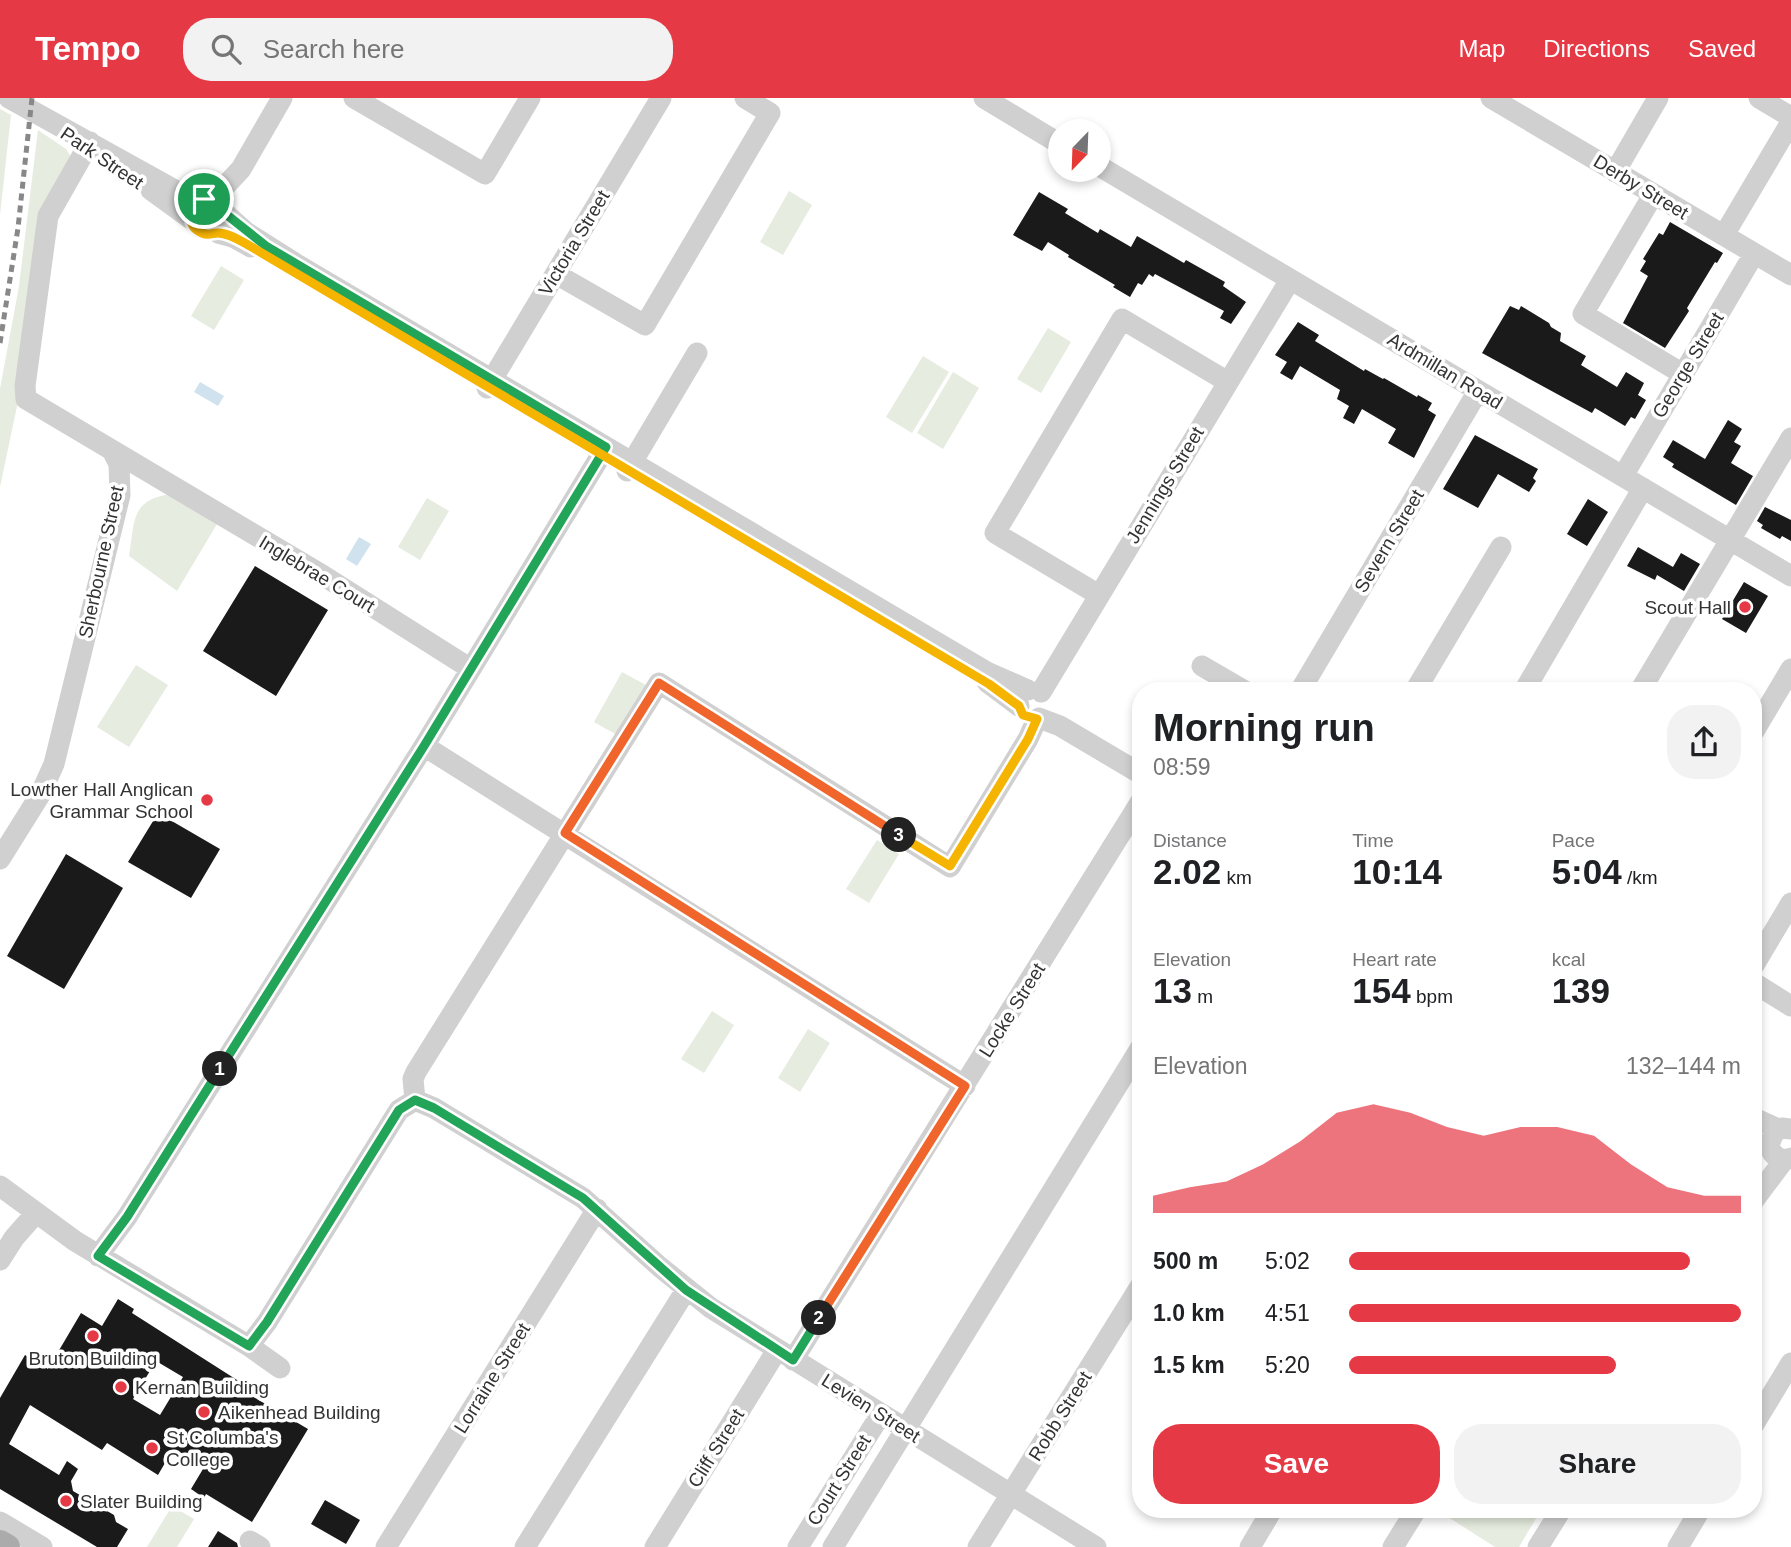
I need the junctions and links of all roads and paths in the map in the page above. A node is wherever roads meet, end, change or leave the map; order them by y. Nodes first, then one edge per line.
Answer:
1 (9, 98) edge
2 (282, 98) edge
3 (354, 98) edge
4 (530, 98) edge
5 (661, 98) edge
6 (745, 98) edge
7 (984, 98) edge
8 (1658, 98) edge
9 (1759, 98) edge
10 (1499, 100) edge
11 (1791, 120) edge
12 (1048, 137) edge
13 (88, 147) junction
14 (1615, 172) junction
15 (1111, 173) edge
16 (1653, 195) junction
17 (217, 212) junction
18 (191, 219) junction
19 (1724, 235) junction
20 (1755, 254) junction
21 (556, 275) junction
22 (1791, 275) edge
23 (1290, 280) junction
24 (698, 353) dead end
25 (1683, 374) junction
26 (1228, 382) junction
27 (490, 384) junction
28 (1478, 391) junction
29 (1791, 438) edge
30 (111, 450) junction
31 (603, 451) junction
32 (630, 467) junction
33 (1623, 476) junction
34 (162, 482) junction
35 (1643, 488) junction
36 (120, 495) junction
37 (1730, 540) junction
38 (1501, 547) dead end
39 (1791, 576) edge
40 (1099, 594) junction
41 (1202, 666) dead end
42 (471, 669) junction
43 (1791, 669) edge
44 (1230, 682) edge
45 (1305, 682) edge
46 (1420, 682) edge
47 (1529, 682) edge
48 (1645, 682) edge
49 (1036, 705) junction
50 (1762, 718) edge
51 (424, 746) junction
52 (1132, 756) edge
53 (1132, 769) edge
54 (1132, 816) edge
55 (565, 833) junction
56 (0, 859) edge
57 (1791, 903) edge
58 (1762, 952) edge
59 (1762, 988) edge
60 (1791, 1006) edge
61 (1132, 1061) edge
62 (965, 1086) junction
63 (415, 1100) junction
64 (1762, 1125) edge
65 (1780, 1140) edge
66 (1762, 1182) edge
67 (0, 1186) edge
68 (597, 1209) junction
69 (36, 1213) junction
70 (98, 1256) junction
71 (0, 1260) edge
72 (686, 1290) junction
73 (1132, 1300) edge
74 (249, 1346) junction
75 (785, 1355) junction
76 (1791, 1363) edge
77 (280, 1368) dead end
78 (1762, 1411) edge
79 (881, 1413) junction
80 (904, 1428) junction
81 (1011, 1495) junction
82 (1267, 1518) edge
83 (1411, 1518) edge
84 (1555, 1518) edge
85 (1695, 1518) edge
86 (0, 1522) edge
87 (0, 1543) edge
88 (6, 1547) edge
89 (42, 1547) edge
90 (386, 1547) edge
91 (525, 1547) edge
92 (655, 1547) edge
93 (798, 1547) edge
94 (833, 1547) edge
95 (978, 1547) edge
96 (1096, 1547) edge
97 (1250, 1547) edge
98 (1393, 1547) edge
99 (1538, 1547) edge
100 (1678, 1547) edge

1 - 13 street, Park Street
2 - 17 street
3 - 4 street
5 - 21 street, Victoria Street
6 - 21 street
7 - 12 street
8 - 14 street
9 - 11 street
10 - 14 street, Derby Street
11 - 19 street
13 - 17 street, Park Street
13 - 18 street, Park Street
13 - 30 street
14 - 16 street, Derby Street
15 - 23 street, Ardmillan Road
16 - 19 street, Derby Street
16 - 25 street
17 - 18 street
17 - 18 street, Park Street
17 - 27 street, Park Street
19 - 20 street, Derby Street
20 - 22 street, Derby Street
20 - 25 street, George Street
21 - 27 street, Victoria Street
23 - 26 street, Jennings Street
23 - 28 street, Ardmillan Road
24 - 32 street
25 - 33 street, George Street
26 - 40 street, Jennings Street
26 - 40 street
27 - 31 street, Park Street
28 - 33 street, Ardmillan Road
28 - 45 street, Severn Street
29 - 37 street
30 - 34 street, Inglebrae Court
30 - 36 street, Sherbourne Street
31 - 32 street, Park Street
31 - 42 street
32 - 49 street, Park Street
33 - 35 street, Ardmillan Road
34 - 36 street
34 - 42 street, Inglebrae Court
35 - 37 street, Ardmillan Road
35 - 47 street
36 - 56 street, Sherbourne Street
37 - 39 street, Ardmillan Road
37 - 48 street
38 - 46 street
40 - 49 street, Jennings Street
41 - 44 street
42 - 51 street
43 - 50 street
49 - 52 street, Park Street
49 - 53 street, Park Street
49 - 55 street, Jennings Street
51 - 55 street
51 - 70 street
54 - 62 street, Locke Street
55 - 62 street
55 - 63 street
57 - 58 street
59 - 60 street
61 - 80 street, Court Street
62 - 75 street, Locke Street
63 - 68 street, Levien Street
63 - 74 street
64 - 65 street
65 - 66 street
67 - 69 street
68 - 72 street, Levien Street
68 - 90 street, Lorraine Street
69 - 70 street
69 - 71 street
70 - 74 street
72 - 75 street, Levien Street
72 - 91 street
73 - 81 street, Robb Street
74 - 77 street
75 - 79 street, Levien Street
75 - 92 street, Cliff Street
76 - 78 street
79 - 80 street, Levien Street
79 - 93 street, Court Street
80 - 81 street, Levien Street
80 - 94 street, Court Street
81 - 95 street, Robb Street
81 - 96 street, Levien Street
82 - 97 street
83 - 98 street
84 - 99 street
85 - 100 street
86 - 89 street
87 - 88 main road

